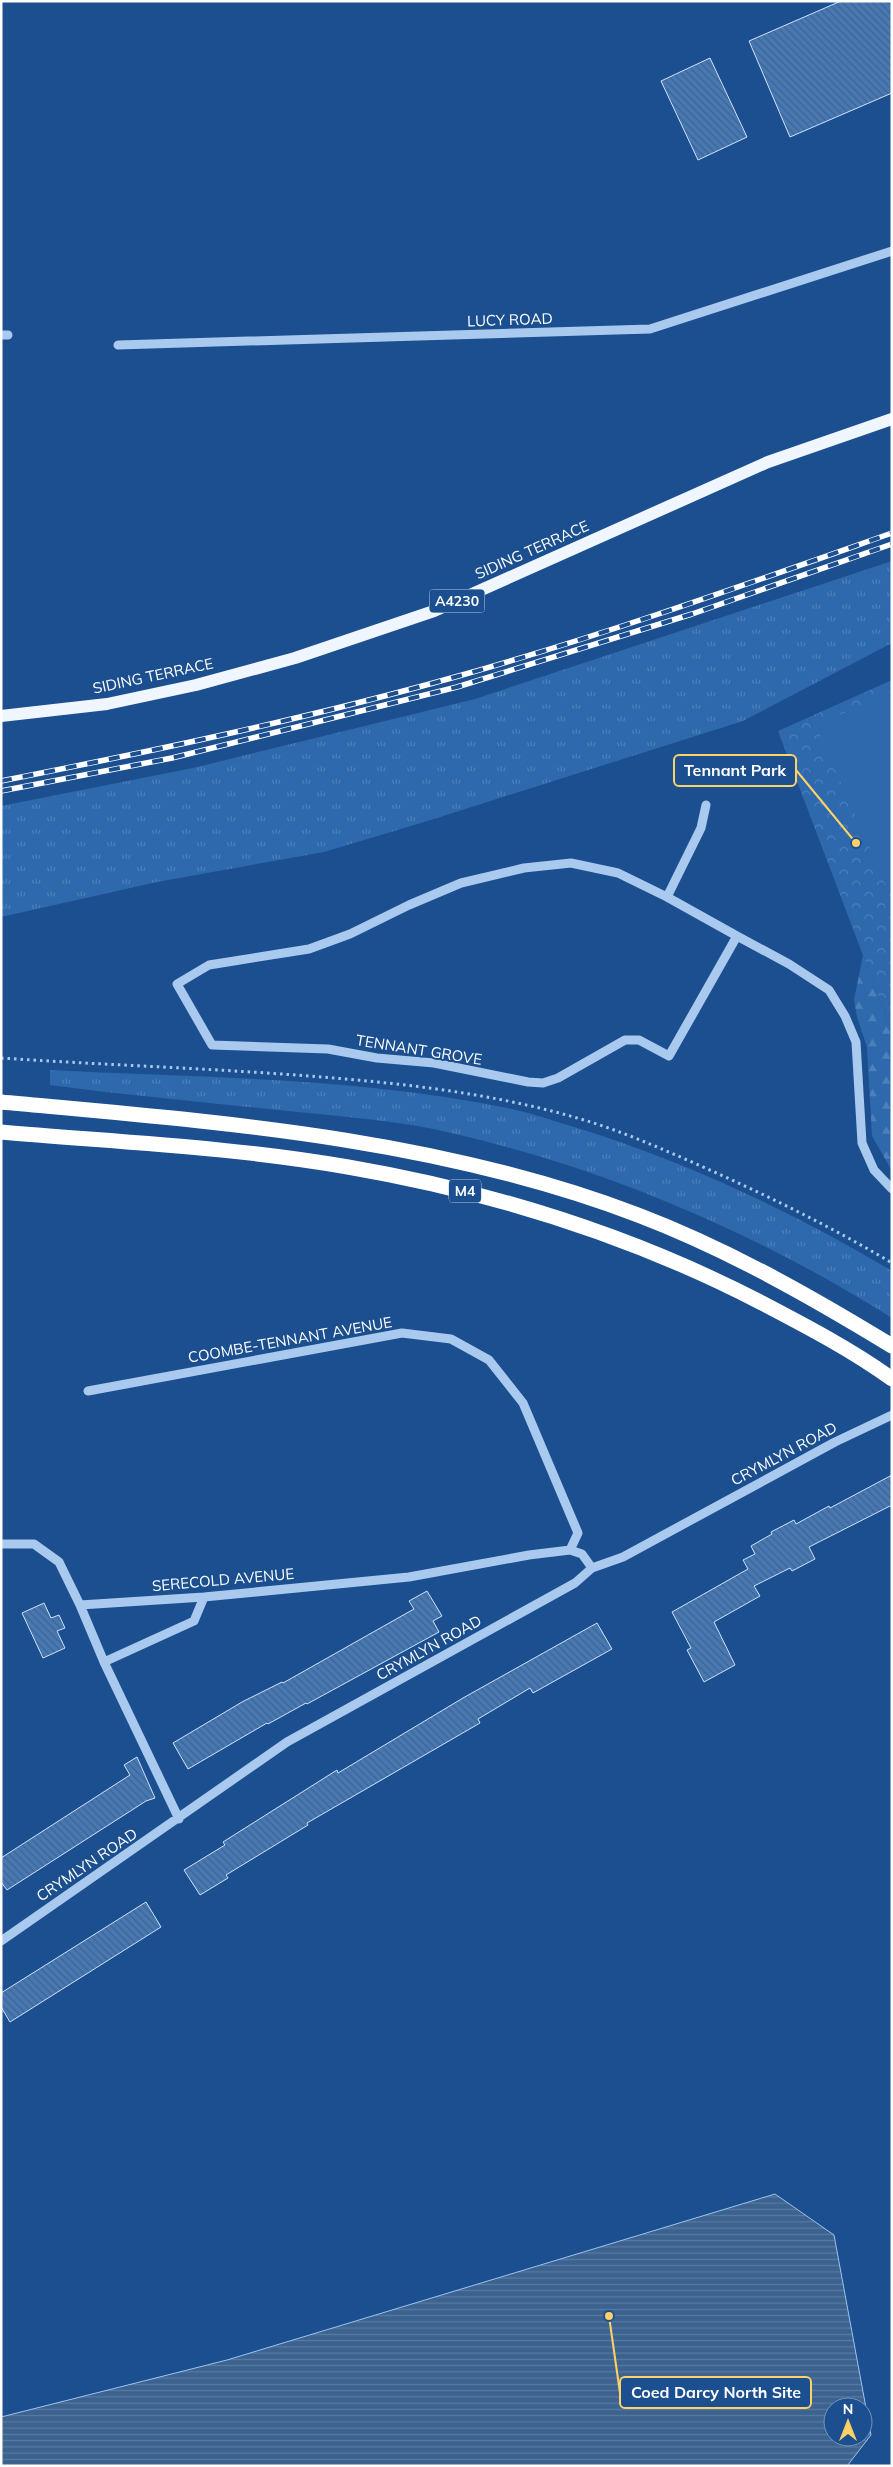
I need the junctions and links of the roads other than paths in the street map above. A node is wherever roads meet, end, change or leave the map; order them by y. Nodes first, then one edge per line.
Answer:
1 (892, 251) edge
2 (118, 345) dead end
3 (892, 419) edge
4 (1, 716) edge
5 (706, 805) dead end
6 (667, 897) junction
7 (736, 936) junction
8 (1, 1102) edge
9 (1, 1132) edge
10 (892, 1189) edge
11 (892, 1346) edge
12 (892, 1379) edge
13 (88, 1391) dead end
14 (892, 1416) edge
15 (1, 1544) edge
16 (570, 1550) junction
17 (592, 1568) junction
18 (204, 1597) junction
19 (80, 1605) junction
20 (104, 1662) junction
21 (179, 1819) junction
22 (1, 1941) edge

1 - 2 street, LUCY ROAD
3 - 4 main road, SIDING TERRACE / A4230
5 - 6 street
6 - 7 street, TENNANT GROVE
6 - 7 street, TENNANT GROVE
7 - 10 street
8 - 11 highway, M4
9 - 12 highway, M4
13 - 16 street, COOMBE-TENNANT AVENUE
14 - 17 street, CRYMLYN ROAD
15 - 19 street
16 - 17 street
16 - 18 street, SERECOLD AVENUE
17 - 21 street, CRYMLYN ROAD
18 - 19 street, SERECOLD AVENUE
18 - 20 street
19 - 20 street
20 - 21 street
21 - 22 street, CRYMLYN ROAD

